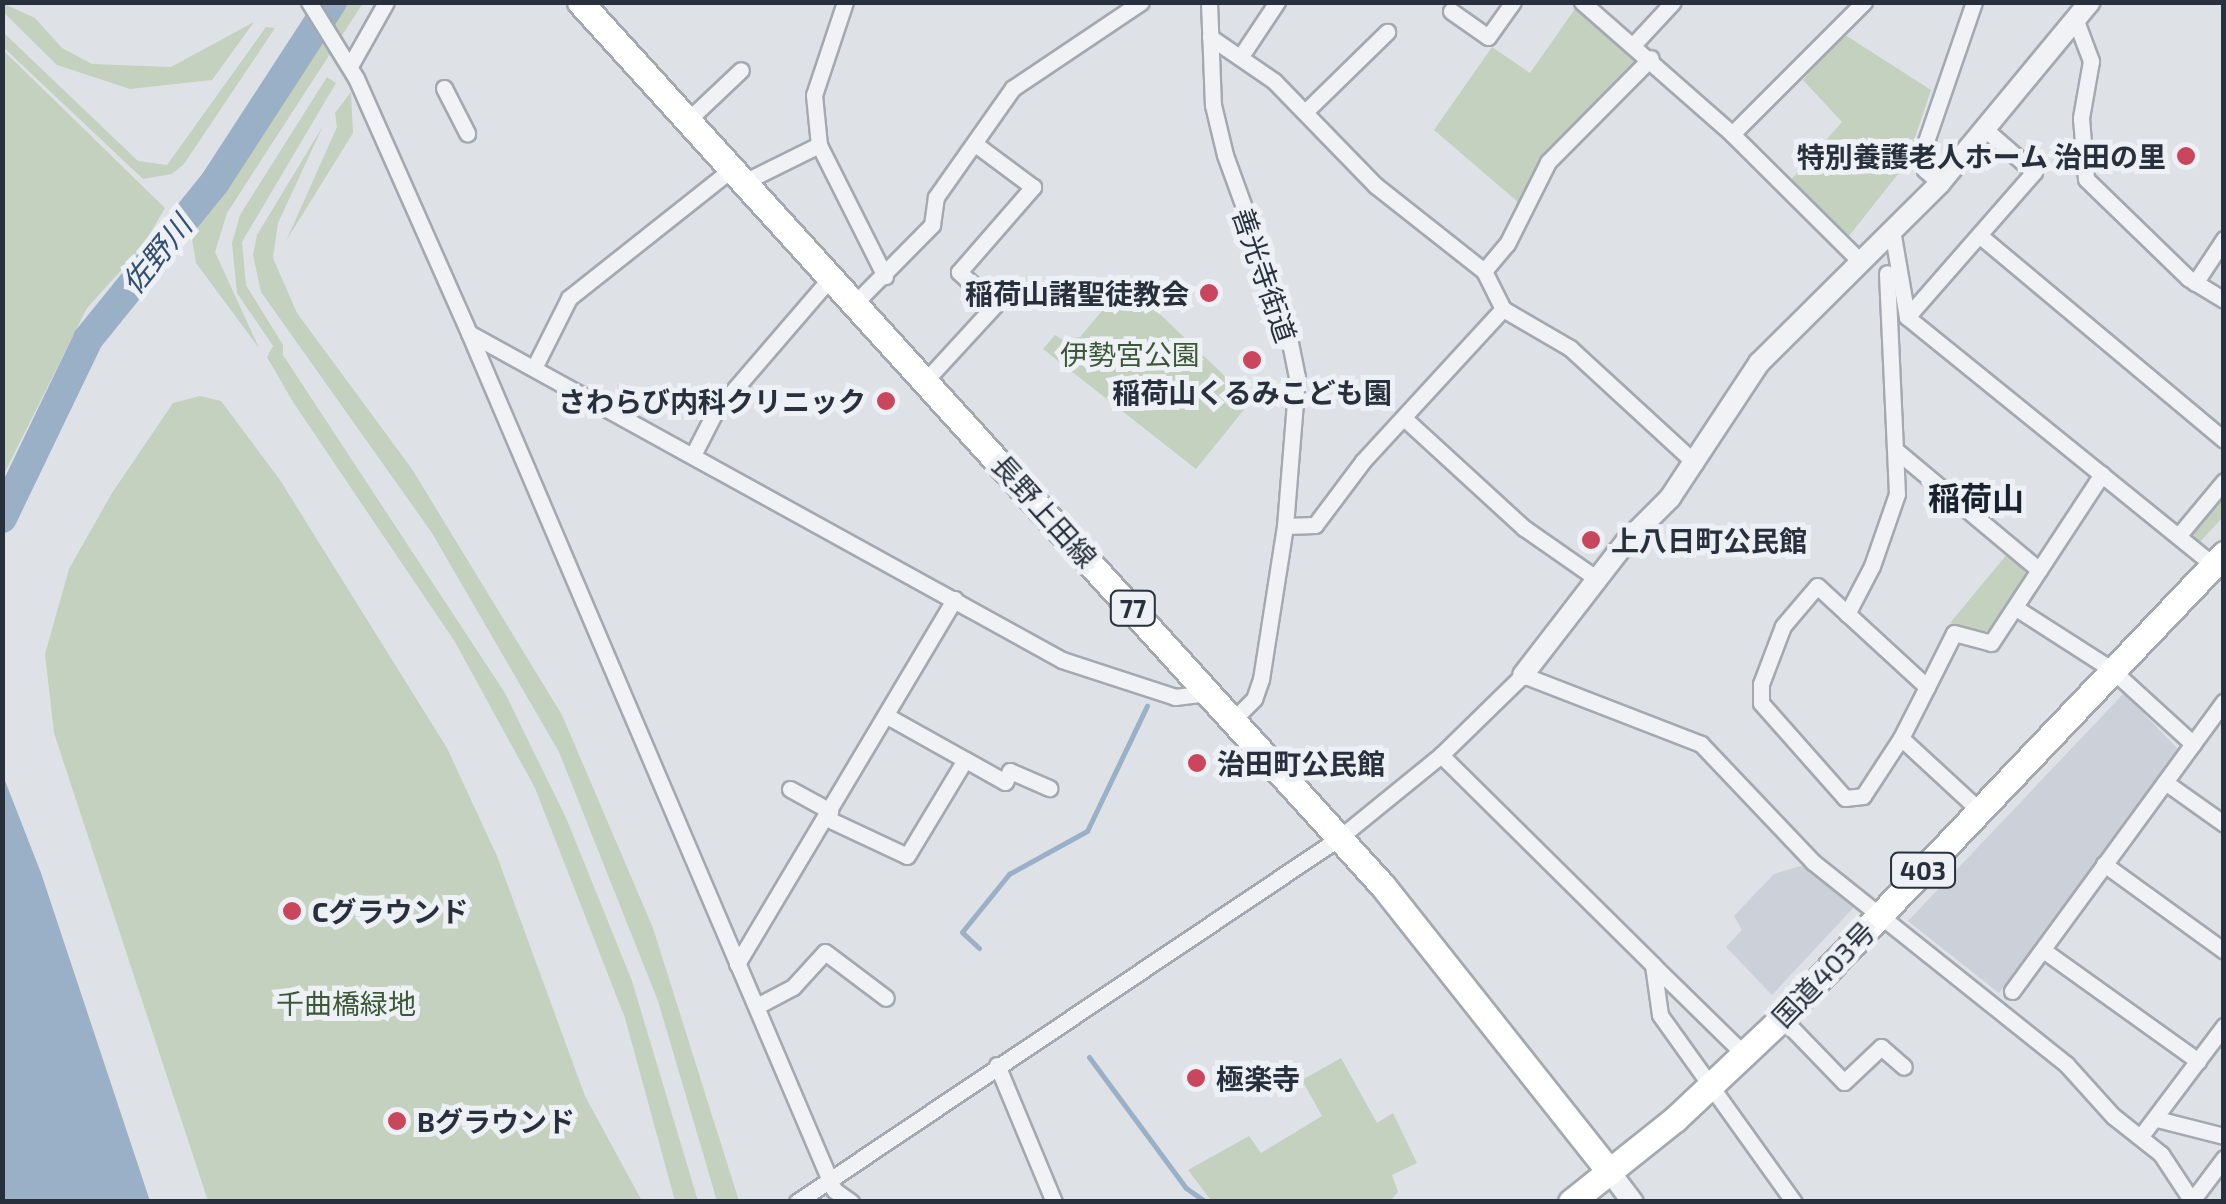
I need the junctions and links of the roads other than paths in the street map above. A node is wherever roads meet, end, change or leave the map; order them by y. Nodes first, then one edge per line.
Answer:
1 (309, 2) edge
2 (386, 2) edge
3 (580, 2) edge
4 (845, 2) edge
5 (1141, 2) edge
6 (1209, 2) edge
7 (1278, 2) edge
8 (1513, 2) edge
9 (1582, 2) edge
10 (1673, 2) edge
11 (1864, 2) edge
12 (1974, 2) edge
13 (2090, 2) edge
14 (1451, 11) dead end
15 (2076, 21) junction
16 (1387, 32) dead end
17 (1210, 38) junction
18 (1634, 44) junction
19 (1242, 56) junction
20 (1650, 58) junction
21 (349, 64) junction
22 (741, 70) dead end
23 (444, 88) dead end
24 (1305, 112) junction
25 (688, 121) junction
26 (1986, 130) junction
27 (467, 133) dead end
28 (1732, 134) junction
29 (975, 144) junction
30 (819, 146) junction
31 (738, 176) junction
32 (1940, 182) junction
33 (1888, 234) junction
34 (1979, 235) junction
35 (2224, 238) edge
36 (1859, 260) junction
37 (1484, 271) junction
38 (886, 276) junction
39 (831, 277) junction
40 (2196, 283) junction
41 (2224, 300) edge
42 (855, 303) junction
43 (1503, 309) junction
44 (1907, 317) junction
45 (468, 333) junction
46 (534, 368) junction
47 (926, 380) junction
48 (1404, 418) junction
49 (2224, 440) edge
50 (1898, 452) junction
51 (692, 455) junction
52 (1694, 463) junction
53 (2102, 474) junction
54 (2224, 481) edge
55 (1285, 526) junction
56 (2178, 536) junction
57 (2218, 560) edge
58 (2038, 570) junction
59 (1597, 579) junction
60 (955, 599) junction
61 (2016, 608) junction
62 (1847, 614) junction
63 (2111, 669) junction
64 (1523, 675) junction
65 (1927, 686) junction
66 (1210, 693) junction
67 (2224, 701) edge
68 (886, 716) junction
69 (1234, 720) junction
70 (1900, 738) junction
71 (2193, 744) junction
72 (1441, 756) junction
73 (965, 760) junction
74 (2165, 782) junction
75 (790, 788) dead end
76 (1049, 788) dead end
77 (1979, 810) junction
78 (828, 814) junction
79 (2224, 824) edge
80 (1339, 838) junction
81 (2104, 864) junction
82 (1879, 916) junction
83 (2043, 950) junction
84 (2224, 952) edge
85 (737, 964) junction
86 (1653, 965) junction
87 (2012, 991) dead end
88 (886, 998) dead end
89 (757, 1006) junction
90 (1782, 1018) junction
91 (2224, 1026) edge
92 (1744, 1054) junction
93 (2198, 1061) junction
94 (996, 1065) junction
95 (1904, 1067) dead end
96 (1710, 1088) junction
97 (2158, 1119) junction
98 (2141, 1136) junction
99 (2224, 1136) edge
100 (2224, 1158) edge
101 (1610, 1172) junction
102 (830, 1179) junction
103 (2191, 1201) edge
104 (797, 1202) edge
105 (851, 1202) edge
106 (1054, 1202) edge
107 (1571, 1202) edge
108 (1634, 1202) edge
109 (1794, 1202) edge

1 - 21 street
2 - 21 street
3 - 25 main road, 長野上田線 / 77
4 - 30 street
5 - 29 street
6 - 17 street, 善光寺街道
7 - 19 street
8 - 14 street
9 - 18 street
10 - 18 street
11 - 28 street
12 - 32 street
13 - 15 street
15 - 26 street
15 - 40 street
16 - 24 street
17 - 19 street
17 - 55 street, 善光寺街道
18 - 20 street
19 - 24 street
20 - 28 street
20 - 37 street
21 - 45 street
22 - 25 street
23 - 27 street
24 - 37 street
25 - 31 main road, 長野上田線 / 77
26 - 32 street
26 - 34 street
28 - 36 street
29 - 38 street
29 - 47 street
30 - 31 street
30 - 38 street
31 - 39 main road, 長野上田線 / 77
31 - 46 street
32 - 33 street
33 - 36 street
33 - 44 street
33 - 50 street
34 - 44 street
34 - 49 street
35 - 40 street
36 - 52 street
37 - 43 street
38 - 42 street
39 - 42 main road, 長野上田線 / 77
39 - 51 street
40 - 41 street
42 - 47 main road, 長野上田線 / 77
43 - 48 street
43 - 52 street
44 - 53 street
45 - 46 street
45 - 85 street
46 - 51 street
47 - 66 main road, 長野上田線 / 77
48 - 55 street
48 - 59 street
50 - 58 street
50 - 62 street
51 - 60 street
52 - 59 street
53 - 56 street
53 - 58 street
54 - 56 street
55 - 69 street, 善光寺街道
56 - 57 street
57 - 63 main road, 国道403号 / 403
58 - 61 street
59 - 64 street
60 - 66 street
60 - 68 street
61 - 63 street
61 - 65 street
62 - 65 street
62 - 70 street
63 - 71 street
63 - 77 main road, 国道403号 / 403
64 - 72 street
64 - 82 street
65 - 70 street
66 - 69 main road, 長野上田線 / 77
67 - 71 street
68 - 73 street
68 - 78 street
69 - 80 main road, 長野上田線 / 77
70 - 77 street
71 - 74 street
72 - 80 street
72 - 86 street
73 - 76 street
73 - 78 street
74 - 79 street
74 - 81 street
75 - 78 street
77 - 82 main road, 国道403号 / 403
78 - 85 street
80 - 94 street
80 - 101 main road, 長野上田線 / 77
81 - 83 street
81 - 84 street
82 - 90 main road, 国道403号 / 403
82 - 98 street
83 - 87 street
83 - 93 street
85 - 89 street
86 - 92 street
86 - 96 street
88 - 89 street
89 - 102 street
90 - 92 main road, 国道403号 / 403
90 - 95 street
91 - 93 street
92 - 96 main road, 国道403号 / 403
93 - 97 street
94 - 102 street
94 - 106 street
96 - 101 main road, 国道403号 / 403
96 - 109 street
97 - 98 street
97 - 99 street
98 - 103 street
100 - 103 street
101 - 107 main road, 国道403号 / 403
101 - 108 street
102 - 104 street
102 - 105 street

